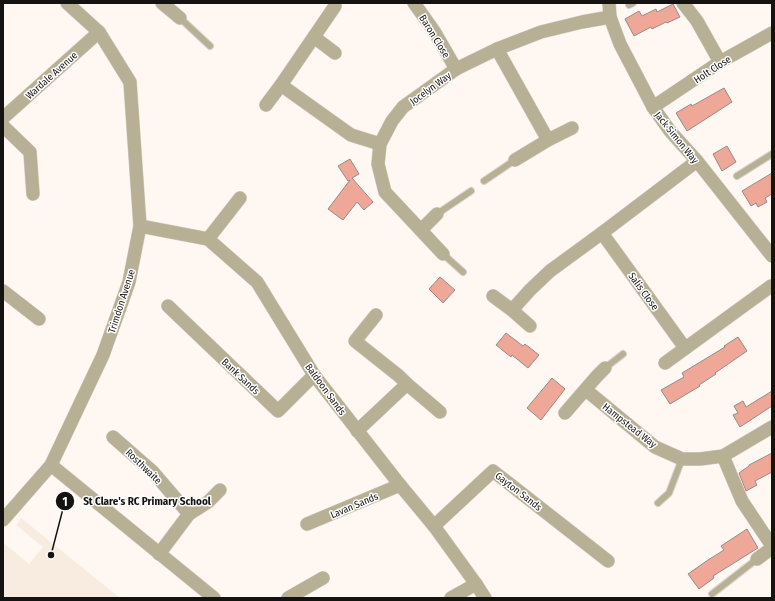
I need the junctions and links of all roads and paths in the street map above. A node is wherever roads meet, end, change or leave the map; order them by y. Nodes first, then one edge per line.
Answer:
1 (67, 3) edge
2 (162, 3) edge
3 (414, 3) edge
4 (609, 3) edge
5 (683, 3) edge
6 (335, 6) dead end
7 (610, 17) junction
8 (180, 18) joint
9 (99, 32) junction
10 (772, 33) edge
11 (314, 37) junction
12 (210, 46) dead end
13 (497, 49) junction
14 (335, 53) dead end
15 (720, 62) junction
16 (456, 69) junction
17 (281, 85) junction
18 (266, 105) dead end
19 (653, 107) junction
20 (3, 118) edge
21 (3, 126) edge
22 (572, 128) dead end
23 (548, 140) junction
24 (380, 144) junction
25 (772, 154) edge
26 (515, 160) joint
27 (697, 161) junction
28 (737, 176) dead end
29 (484, 181) dead end
30 (471, 191) dead end
31 (34, 194) dead end
32 (240, 198) dead end
33 (437, 214) joint
34 (140, 226) junction
35 (421, 230) junction
36 (602, 233) junction
37 (208, 239) junction
38 (443, 254) joint
39 (772, 256) edge
40 (463, 272) dead end
41 (771, 286) dead end
42 (3, 291) edge
43 (493, 296) dead end
44 (168, 306) dead end
45 (512, 310) junction
46 (376, 315) dead end
47 (39, 319) dead end
48 (530, 326) dead end
49 (685, 348) junction
50 (623, 354) dead end
51 (665, 363) dead end
52 (605, 368) joint
53 (314, 375) junction
54 (407, 384) junction
55 (586, 390) junction
56 (440, 412) dead end
57 (565, 413) dead end
58 (772, 427) edge
59 (357, 431) junction
60 (113, 437) dead end
61 (723, 456) junction
62 (682, 459) junction
63 (51, 465) junction
64 (400, 485) junction
65 (220, 490) dead end
66 (658, 503) dead end
67 (189, 514) junction
68 (3, 520) edge
69 (307, 524) dead end
70 (434, 526) junction
71 (772, 547) edge
72 (159, 554) junction
73 (757, 559) joint
74 (608, 561) dead end
75 (323, 578) dead end
76 (476, 584) junction
77 (712, 594) dead end
78 (214, 598) edge
79 (288, 598) edge
80 (451, 598) edge
81 (485, 598) edge

1 - 9 street, Trimdon Avenue
2 - 8 street
3 - 16 street, Baron Close
4 - 7 street, Jack Simon Way
5 - 15 street
6 - 11 street
7 - 13 street, Jocelyn Way
7 - 19 street, Jack Simon Way
8 - 12 lane
9 - 20 street, Wardale Avenue
9 - 34 street, Trimdon Avenue
10 - 15 street, Holt Close
11 - 14 street
11 - 17 street
13 - 16 street, Jocelyn Way
13 - 23 street
15 - 19 street, Holt Close
16 - 24 street, Jocelyn Way
17 - 18 street
17 - 24 street
19 - 27 street, Jack Simon Way
21 - 31 street
22 - 23 street
23 - 26 street
24 - 35 street, Jocelyn Way
25 - 28 lane
26 - 29 lane
27 - 36 street
27 - 39 street, Jack Simon Way
30 - 33 lane
32 - 37 street
33 - 35 street
34 - 37 street
34 - 63 street, Trimdon Avenue
35 - 38 street, Jocelyn Way
36 - 45 street
36 - 49 street, Salis Close
37 - 53 street, Baldoon Sands
38 - 40 lane, Jocelyn Way
41 - 49 street
42 - 47 street
43 - 45 street
44 - 53 street, Bank Sands
45 - 48 street
46 - 54 street
49 - 51 street
50 - 52 lane
52 - 55 street
53 - 59 street, Baldoon Sands
54 - 56 street
54 - 59 street
55 - 57 street
55 - 62 street, Hampstead Way
58 - 61 street, Hampstead Way
59 - 64 street, Baldoon Sands
60 - 67 street, Rosthwaite
61 - 62 street, Hampstead Way
61 - 71 street
62 - 66 lane
63 - 68 street, Trimdon Avenue
63 - 72 street
64 - 69 street, Lavan Sands
64 - 70 street, Baldoon Sands
65 - 67 street
67 - 72 street
70 - 74 street, Gayton Sands
70 - 76 street, Baldoon Sands
71 - 73 street
72 - 78 street
73 - 77 lane
75 - 79 street
76 - 80 street
76 - 81 street, Baldoon Sands

